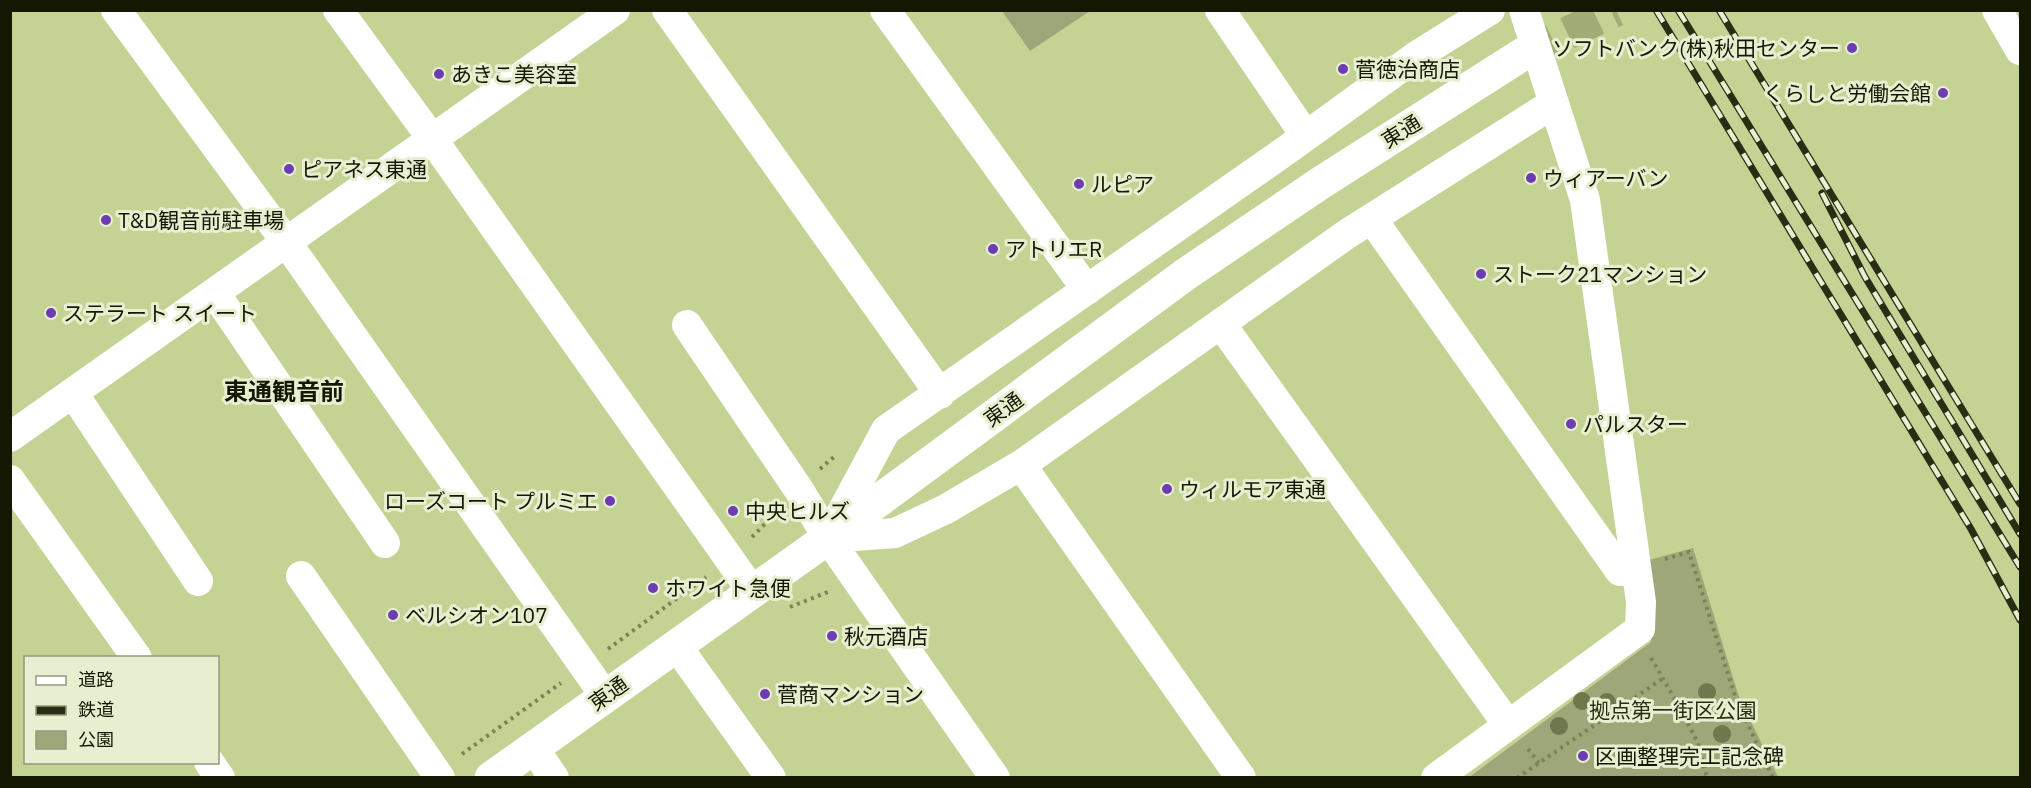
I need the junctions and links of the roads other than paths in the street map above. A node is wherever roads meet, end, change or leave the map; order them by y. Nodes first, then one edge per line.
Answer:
1 (116, 10) edge
2 (338, 10) edge
3 (615, 10) edge
4 (667, 10) edge
5 (885, 10) edge
6 (1220, 10) edge
7 (1490, 10) edge
8 (1524, 10) edge
9 (1997, 10) edge
10 (2020, 50) edge
11 (1523, 54) tunnel mouth
12 (1554, 103) junction
13 (1305, 135) junction
14 (433, 140) junction
15 (1372, 219) junction
16 (287, 243) junction
17 (1087, 290) junction
18 (215, 292) junction
19 (1221, 324) junction
20 (687, 325) dead end
21 (73, 393) junction
22 (940, 394) junction
23 (10, 437) edge
24 (1021, 465) junction
25 (10, 480) edge
26 (828, 538) junction
27 (385, 543) dead end
28 (1636, 567) junction
29 (301, 576) dead end
30 (198, 581) dead end
31 (752, 591) junction
32 (676, 645) junction
33 (136, 656) edge
34 (605, 696) junction
35 (1508, 725) junction
36 (533, 747) junction
37 (210, 764) edge
38 (220, 777) edge
39 (440, 777) edge
40 (491, 777) edge
41 (554, 777) edge
42 (771, 777) edge
43 (995, 777) edge
44 (1241, 777) edge
45 (1436, 777) edge

1 - 16 street
2 - 14 street
3 - 14 street
4 - 22 street
5 - 17 street
6 - 13 street
7 - 13 street
8 - 12 street
9 - 10 street
11 - 26 street, 東通
12 - 15 street
12 - 28 street
13 - 17 street
14 - 16 street
14 - 31 street
15 - 19 street
15 - 28 street
16 - 18 street
16 - 34 street
17 - 22 street
18 - 21 street
18 - 27 street
19 - 24 street
19 - 35 street
20 - 26 street
21 - 23 street
21 - 30 street
22 - 26 street
24 - 26 street
24 - 44 street
25 - 33 street
26 - 31 street, 東通
26 - 43 street
28 - 35 street
29 - 39 street
31 - 32 street, 東通
32 - 34 street, 東通
32 - 42 street
34 - 36 street, 東通
35 - 45 street
36 - 40 street, 東通
36 - 41 street
37 - 38 street

